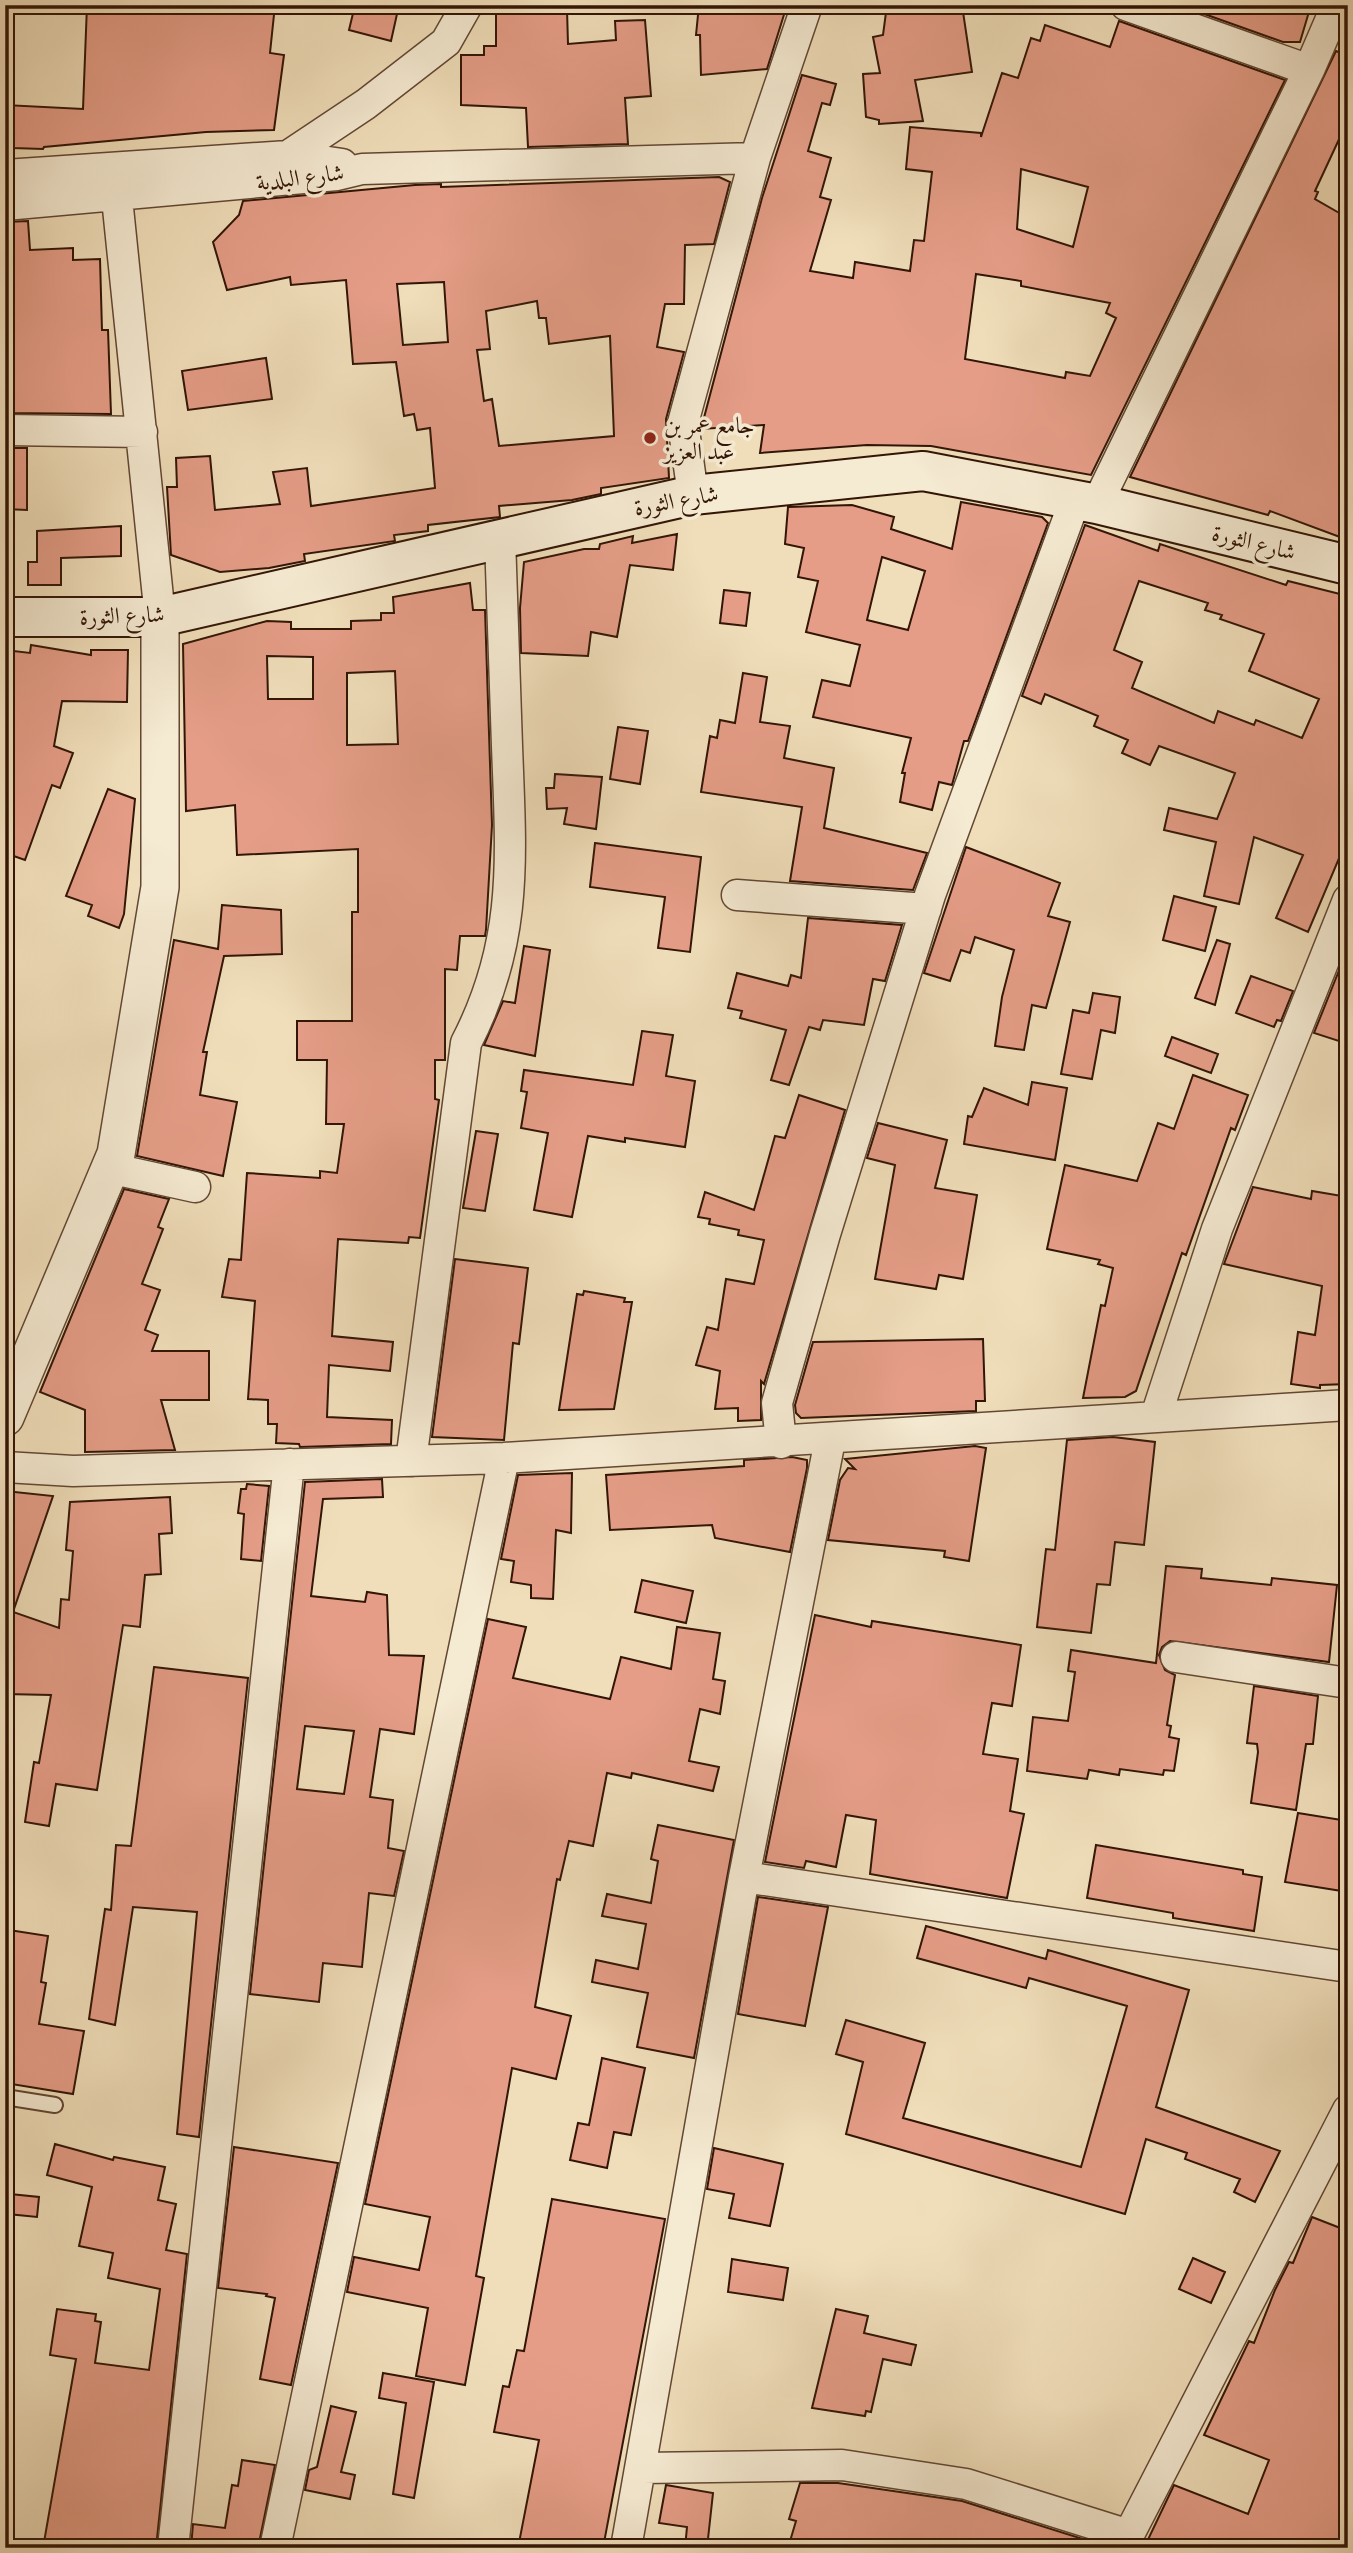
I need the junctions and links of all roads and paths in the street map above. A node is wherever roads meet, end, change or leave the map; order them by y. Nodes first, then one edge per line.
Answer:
1 (467, 5) edge
2 (807, 5) edge
3 (1126, 5) edge
4 (1337, 5) edge
5 (1309, 70) junction
6 (288, 156) junction
7 (755, 158) junction
8 (362, 169) junction
9 (5, 175) edge
10 (116, 183) junction
11 (5, 205) edge
12 (5, 430) edge
13 (142, 432) junction
14 (693, 495) junction
15 (1086, 502) junction
16 (500, 538) junction
17 (1348, 565) edge
18 (5, 617) edge
19 (160, 617) junction
20 (737, 895) dead end
21 (1348, 900) edge
22 (926, 909) junction
23 (109, 1168) junction
24 (195, 1187) dead end
25 (1348, 1405) edge
26 (1156, 1416) junction
27 (5, 1417) edge
28 (830, 1440) junction
29 (781, 1443) junction
30 (504, 1458) junction
31 (411, 1461) junction
32 (289, 1464) junction
33 (5, 1466) edge
34 (1176, 1657) dead end
35 (1348, 1684) edge
36 (744, 1877) junction
37 (1348, 1967) edge
38 (5, 2097) edge
39 (55, 2105) dead end
40 (1348, 2110) edge
41 (643, 2468) junction
42 (1126, 2541) edge
43 (173, 2548) edge
44 (275, 2548) edge
45 (626, 2548) edge

1 - 6 street
2 - 7 street
3 - 5 street
4 - 5 street
5 - 15 street
6 - 8 street, شارع البلدية
6 - 10 street, شارع البلدية
7 - 8 street
7 - 14 street
8 - 10 street, شارع البلدية
9 - 10 street, شارع البلدية
10 - 11 street, شارع البلدية
10 - 13 street
12 - 13 street
13 - 19 street
14 - 15 main road, شارع الثورة
14 - 16 main road, شارع الثورة
15 - 17 main road, شارع الثورة
15 - 22 street
16 - 19 main road, شارع الثورة
16 - 31 street
18 - 19 main road, شارع الثورة
19 - 23 street
20 - 22 street
21 - 26 street
22 - 29 street
23 - 24 street
23 - 27 street
25 - 26 street
26 - 28 street
28 - 29 street
28 - 36 street
29 - 30 street
30 - 31 street
30 - 44 street
31 - 32 street
32 - 33 street
32 - 43 street
34 - 35 street
36 - 37 street
36 - 41 street
38 - 39 lane
40 - 42 street
41 - 42 street
41 - 45 street

